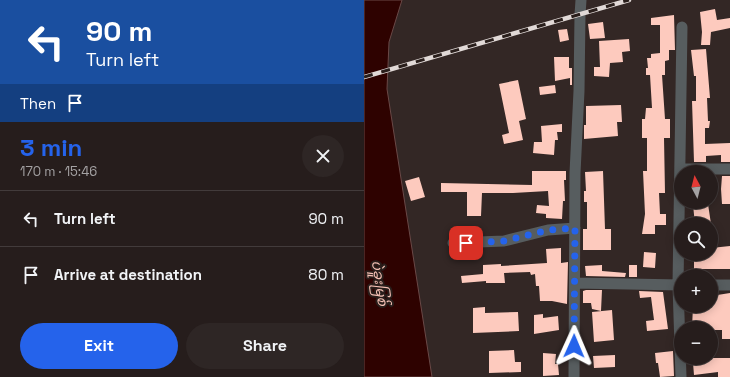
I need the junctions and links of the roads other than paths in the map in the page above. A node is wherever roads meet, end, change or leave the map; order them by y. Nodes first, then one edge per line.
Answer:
1 (582, 0) edge
2 (682, 26) dead end
3 (680, 165) edge
4 (718, 169) edge
5 (730, 169) edge
6 (680, 209) edge
7 (575, 228) junction
8 (453, 243) dead end
9 (680, 269) edge
10 (575, 283) junction
11 (674, 285) edge
12 (718, 285) edge
13 (730, 285) edge
14 (680, 313) edge
15 (574, 377) edge
16 (681, 377) edge

1 - 7 street
2 - 3 street
4 - 5 street
6 - 9 street
7 - 8 street
7 - 10 street
10 - 11 street
10 - 15 street
12 - 13 street
14 - 16 street

